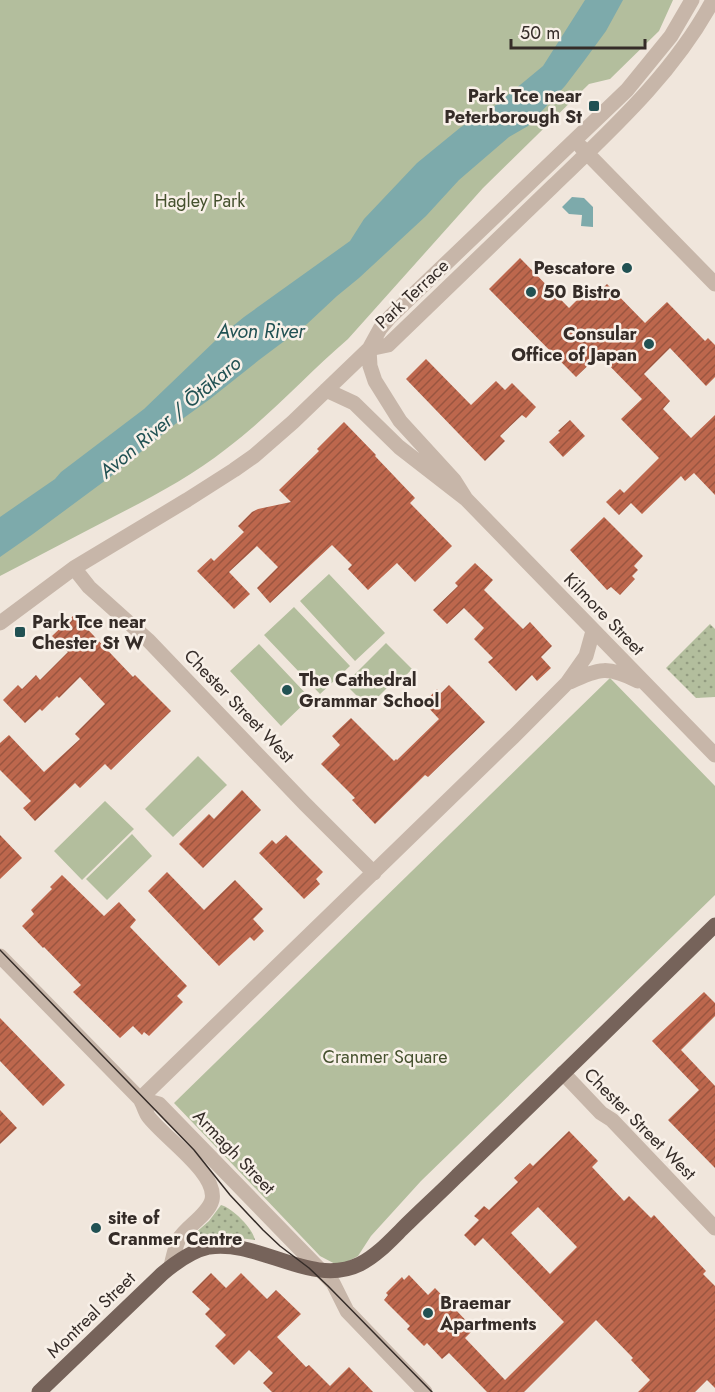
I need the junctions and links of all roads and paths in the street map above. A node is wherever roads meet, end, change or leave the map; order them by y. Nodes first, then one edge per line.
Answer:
1 (698, 0) edge
2 (713, 0) edge
3 (689, 6) edge
4 (575, 140) junction
5 (587, 153) junction
6 (715, 284) edge
7 (369, 349) junction
8 (326, 390) junction
9 (466, 499) junction
10 (74, 568) junction
11 (0, 623) edge
12 (593, 631) junction
13 (567, 683) junction
14 (645, 685) junction
15 (715, 755) edge
16 (374, 873) junction
17 (715, 925) edge
18 (0, 956) edge
19 (563, 1073) junction
20 (140, 1099) junction
21 (715, 1228) edge
22 (171, 1266) junction
23 (321, 1270) junction
24 (39, 1392) edge
25 (425, 1392) edge

1 - 3 street, Park Terrace
2 - 5 street, Park Terrace
3 - 4 street, Park Terrace
4 - 5 street
4 - 7 street, Park Terrace
5 - 6 street
5 - 7 street, Park Terrace
7 - 8 street, Park Terrace
7 - 9 street, Kilmore Street
8 - 9 street, Kilmore Street
8 - 10 street, Park Terrace
9 - 12 street, Kilmore Street
10 - 11 street, Park Terrace
10 - 16 street, Chester Street West
12 - 13 street
12 - 14 street, Kilmore Street
13 - 14 street
13 - 16 street
14 - 15 street, Kilmore Street
16 - 20 street
17 - 19 main road
18 - 20 street, Armagh Street
19 - 21 street, Chester Street West
19 - 23 main road
20 - 22 street, Montreal Street
20 - 23 street, Armagh Street
22 - 23 main road, Montreal Street
22 - 24 main road, Montreal Street
23 - 25 street, Armagh Street

